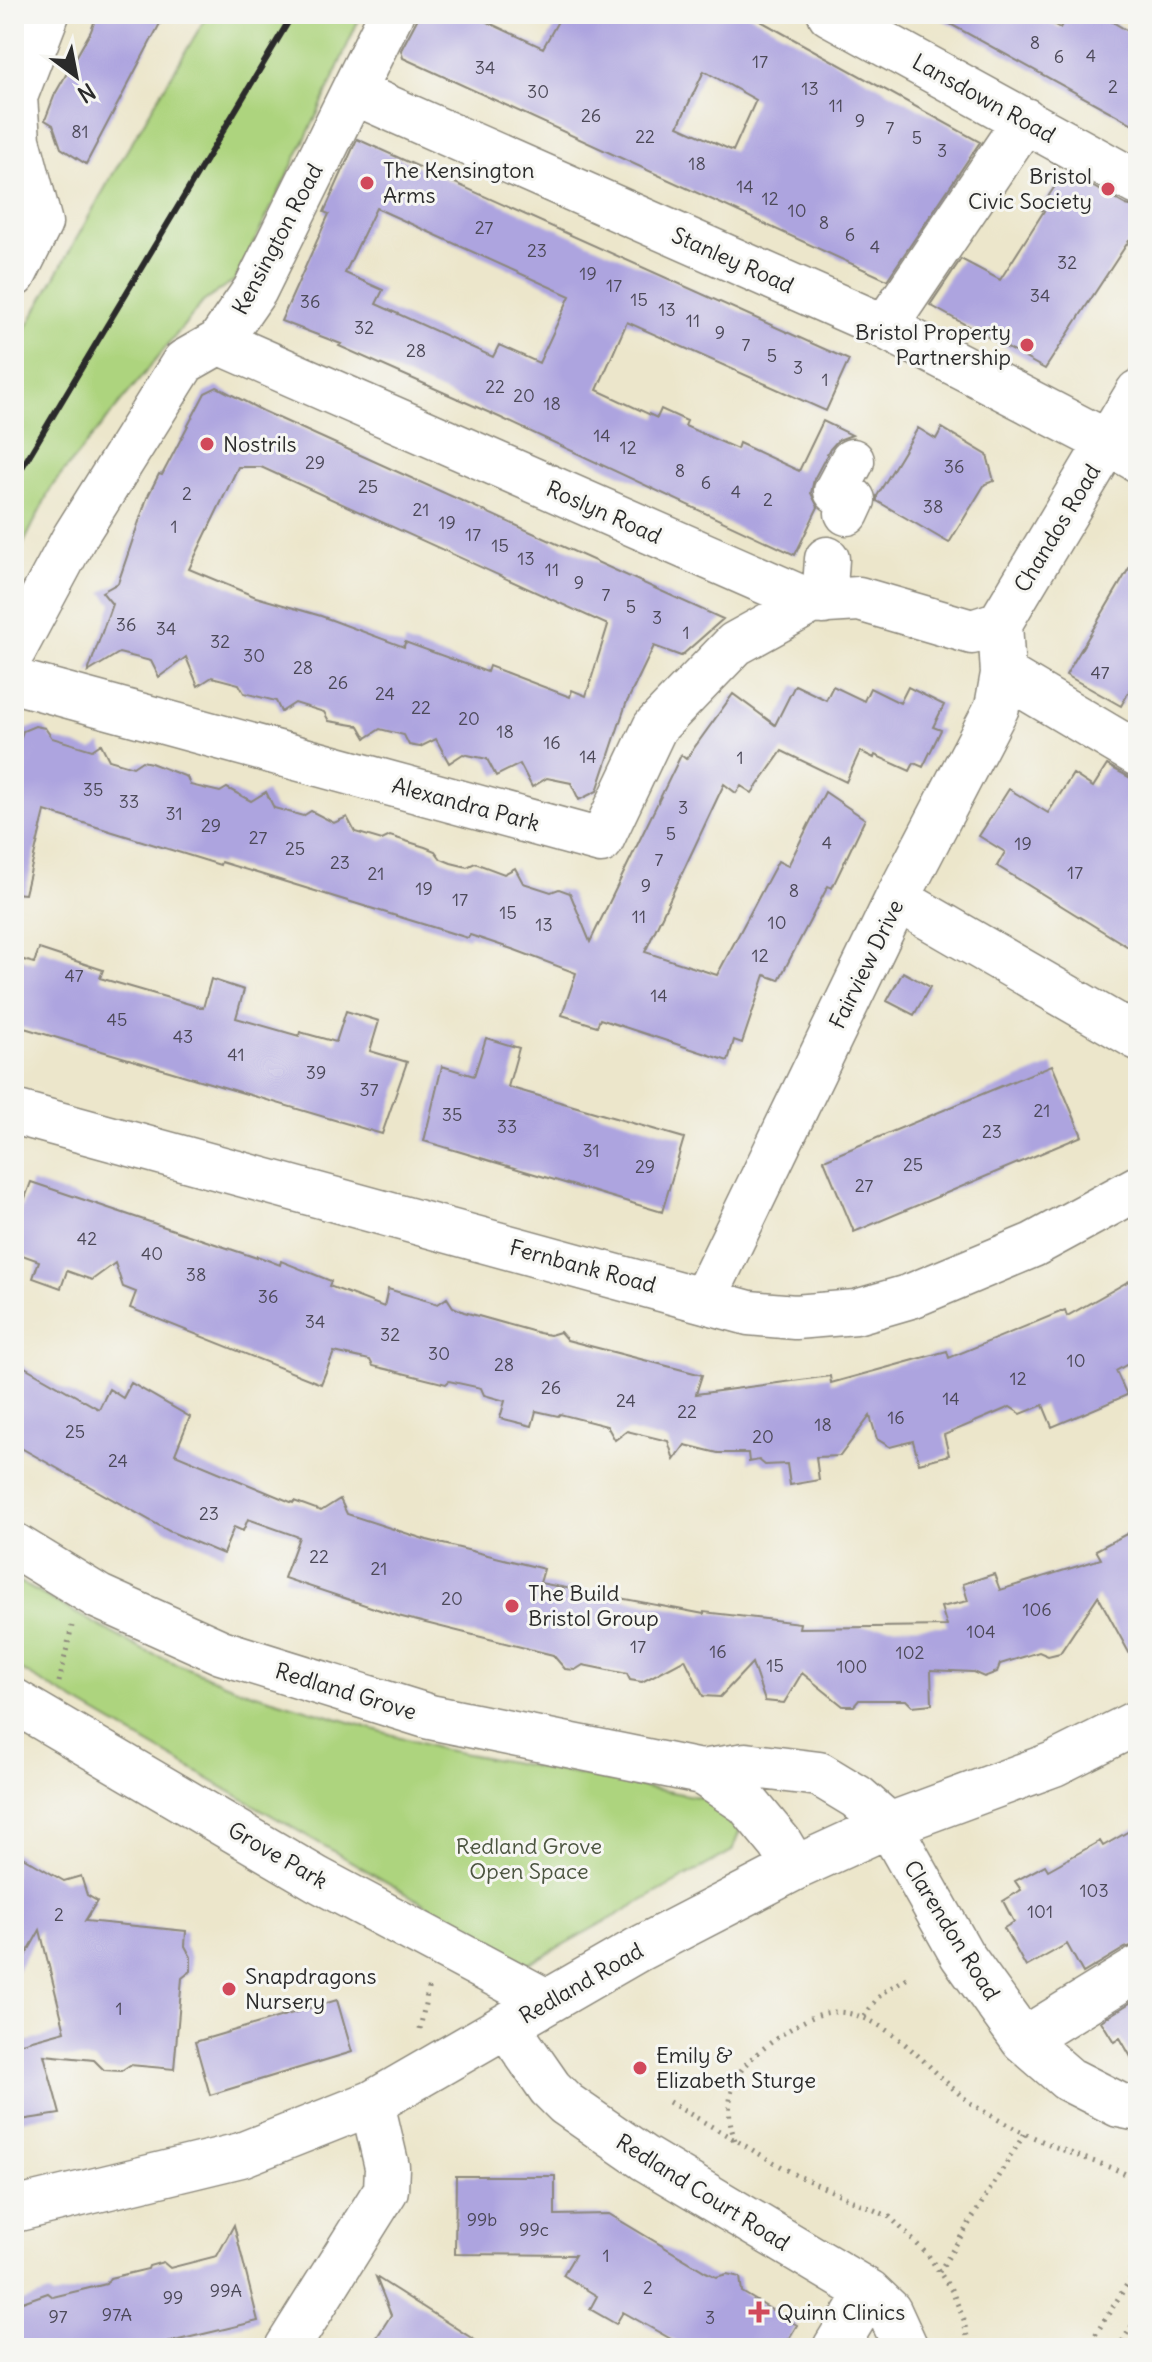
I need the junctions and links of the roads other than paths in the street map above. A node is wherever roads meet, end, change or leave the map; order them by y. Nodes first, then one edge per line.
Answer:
1 (47, 14) edge
2 (391, 14) edge
3 (830, 14) edge
4 (353, 92) junction
5 (14, 97) edge
6 (1025, 120) junction
7 (1138, 183) edge
8 (14, 275) edge
9 (885, 327) junction
10 (219, 342) junction
11 (1138, 392) edge
12 (1123, 451) edge
13 (852, 461) dead end
14 (847, 513) dead end
15 (827, 559) dead end
16 (817, 602) junction
17 (1000, 623) junction
18 (14, 650) edge
19 (1003, 674) junction
20 (14, 681) edge
21 (1138, 754) edge
22 (897, 899) junction
23 (1138, 1038) edge
24 (14, 1112) edge
25 (1138, 1188) edge
26 (704, 1299) junction
27 (14, 1545) edge
28 (35, 1698) edge
29 (1138, 1722) edge
30 (701, 1772) junction
31 (889, 1825) junction
32 (795, 1868) junction
33 (1138, 1969) edge
34 (546, 2001) junction
35 (507, 2026) junction
36 (1023, 2040) junction
37 (382, 2097) junction
38 (1138, 2109) edge
39 (14, 2210) edge
40 (869, 2292) junction
41 (287, 2348) edge
42 (835, 2348) edge
43 (906, 2348) edge

1 - 5 street
2 - 4 street, Kensington Road
3 - 6 street, Lansdown Road
4 - 9 street, Stanley Road
4 - 10 street, Kensington Road
5 - 8 street
6 - 7 street, Lansdown Road
6 - 9 street
9 - 12 street, Stanley Road
10 - 16 street, Roslyn Road
10 - 18 street, Kensington Road
11 - 12 street, Chandos Road
12 - 17 street, Chandos Road
13 - 14 street
15 - 16 street
16 - 17 street, Roslyn Road
16 - 20 street, Alexandra Park
17 - 19 street, Fairview Drive
19 - 21 street
19 - 22 street, Fairview Drive
22 - 23 street
22 - 26 street, Fairview Drive
24 - 26 street, Fernbank Road
25 - 26 street, Fernbank Road
27 - 30 street, Redland Grove
28 - 34 street, Grove Park
29 - 31 street, Redland Road
30 - 31 street, Redland Grove
30 - 32 street, Redland Grove
31 - 32 street, Redland Road
31 - 36 street, Clarendon Road
32 - 34 street, Redland Road
33 - 36 street
34 - 35 street, Redland Road
35 - 37 street, Redland Road
35 - 40 street, Redland Court Road
36 - 38 street, Clarendon Road
37 - 39 street, Redland Road
37 - 41 street
40 - 42 street
40 - 43 street, Redland Court Road

